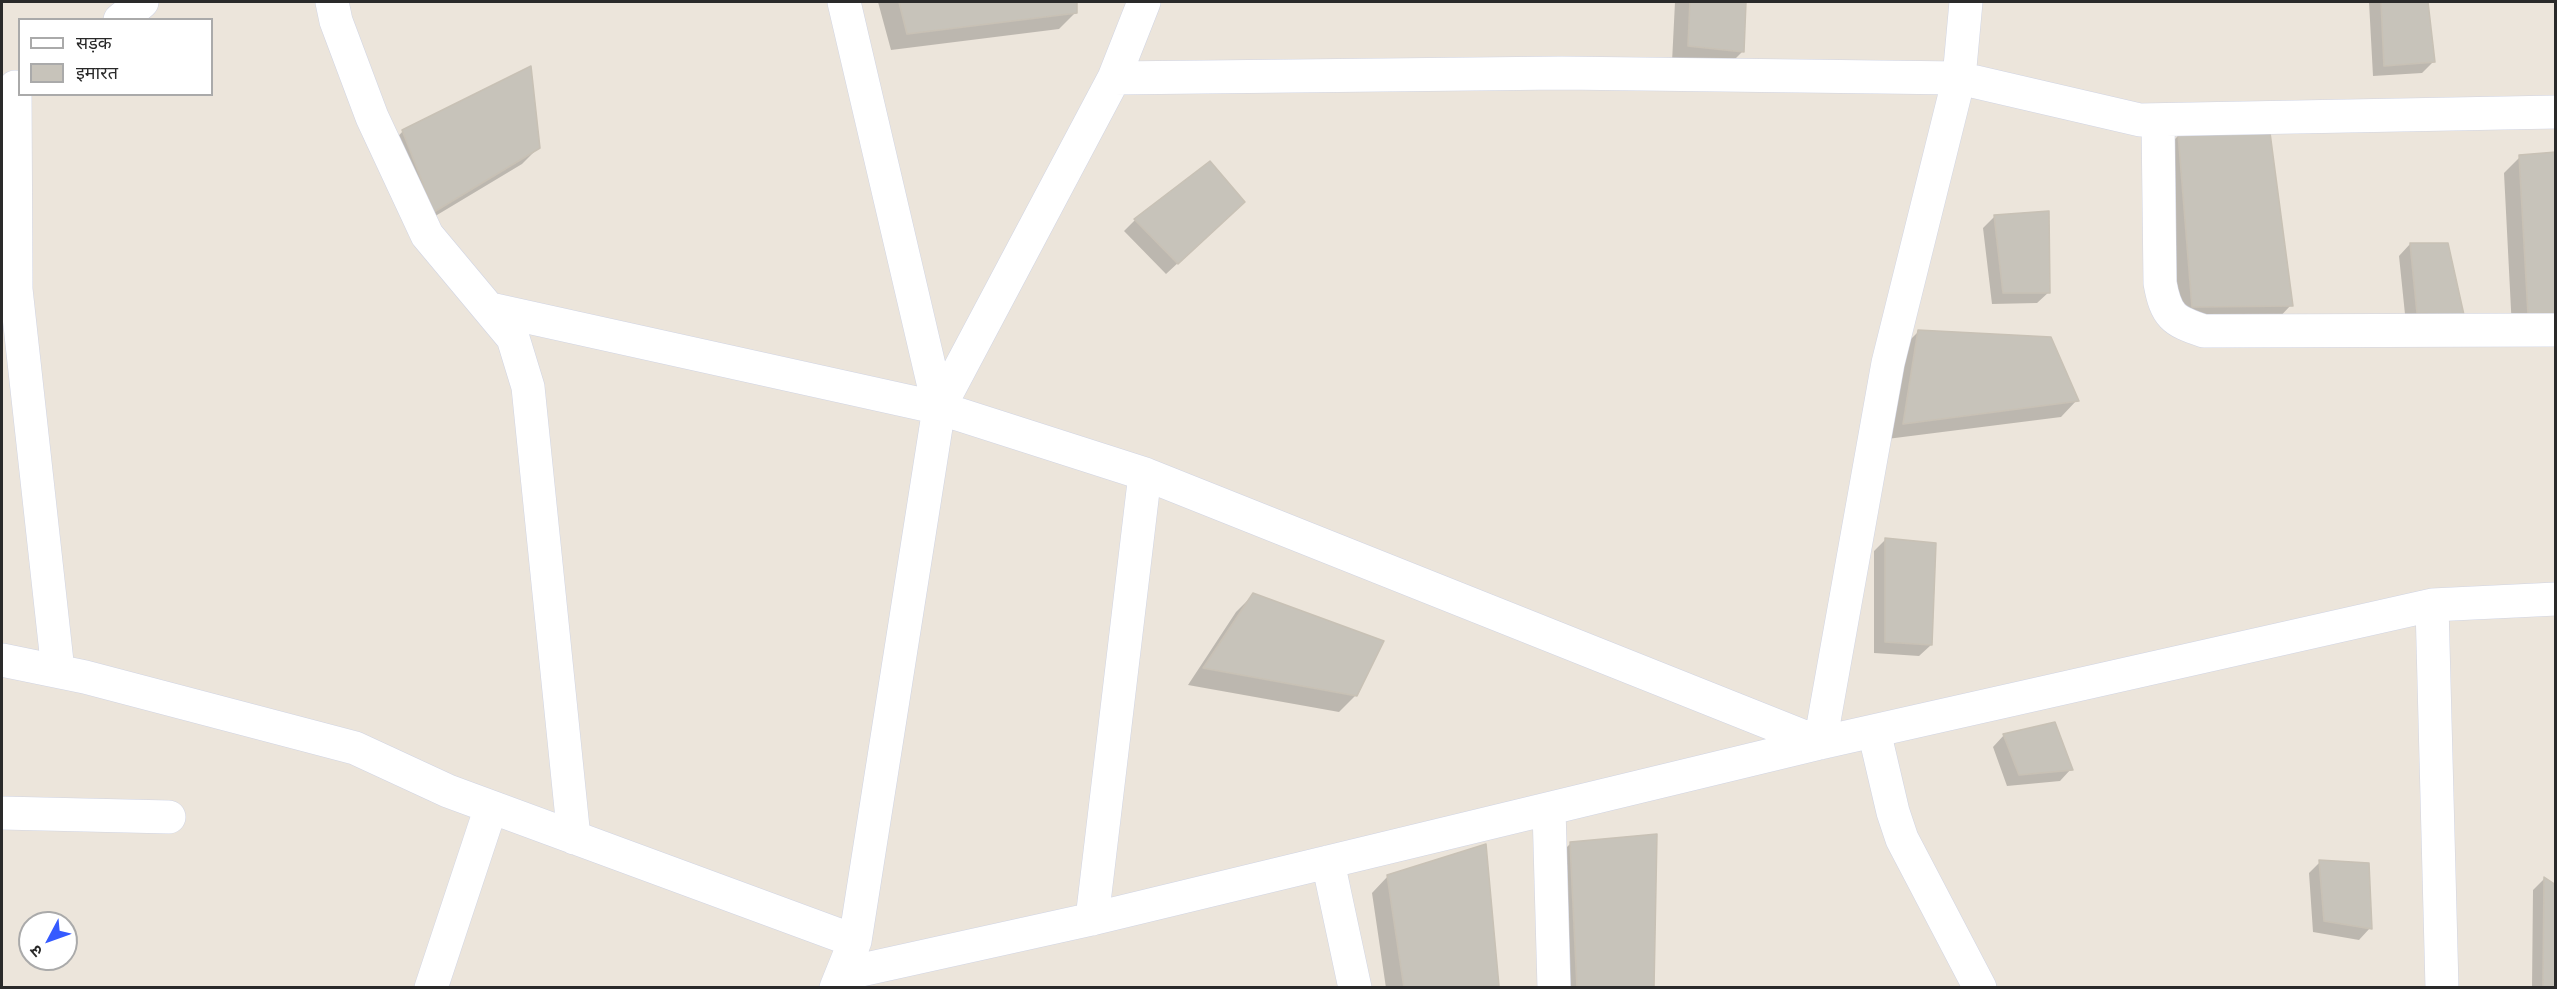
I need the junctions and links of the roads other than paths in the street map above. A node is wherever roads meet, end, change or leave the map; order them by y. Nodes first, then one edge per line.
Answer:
1 (142, 2) edge
2 (332, 2) edge
3 (844, 2) edge
4 (1144, 2) edge
5 (1966, 2) edge
6 (122, 18) edge
7 (1114, 78) junction
8 (1959, 78) junction
9 (12, 88) edge
10 (2556, 112) edge
11 (2158, 120) junction
12 (491, 309) junction
13 (2556, 330) edge
14 (939, 408) junction
15 (1145, 474) junction
16 (2556, 598) edge
17 (2432, 605) junction
18 (2, 660) edge
19 (58, 671) junction
20 (1874, 731) junction
21 (1820, 743) junction
22 (491, 807) junction
23 (1549, 808) junction
24 (2, 813) edge
25 (169, 817) dead end
26 (574, 838) junction
27 (1328, 862) junction
28 (1092, 919) junction
29 (855, 941) junction
30 (840, 981) edge
31 (431, 987) edge
32 (1355, 987) edge
33 (1554, 987) edge
34 (1980, 987) edge
35 (2442, 987) edge

1 - 6 street
2 - 12 street
3 - 14 street
4 - 7 street
5 - 8 street
7 - 8 street
7 - 14 street
8 - 11 street
8 - 21 street
9 - 19 street
10 - 11 street
11 - 13 street
12 - 14 street
12 - 26 street
14 - 15 street
14 - 29 street
15 - 21 street
15 - 28 street
16 - 17 street
17 - 20 street
17 - 35 street
18 - 19 street
19 - 22 street
20 - 21 street
20 - 34 street
21 - 23 street
22 - 26 street
22 - 31 street
23 - 27 street
23 - 33 street
24 - 25 street
26 - 29 street
27 - 28 street
27 - 32 street
28 - 30 street
29 - 30 street

